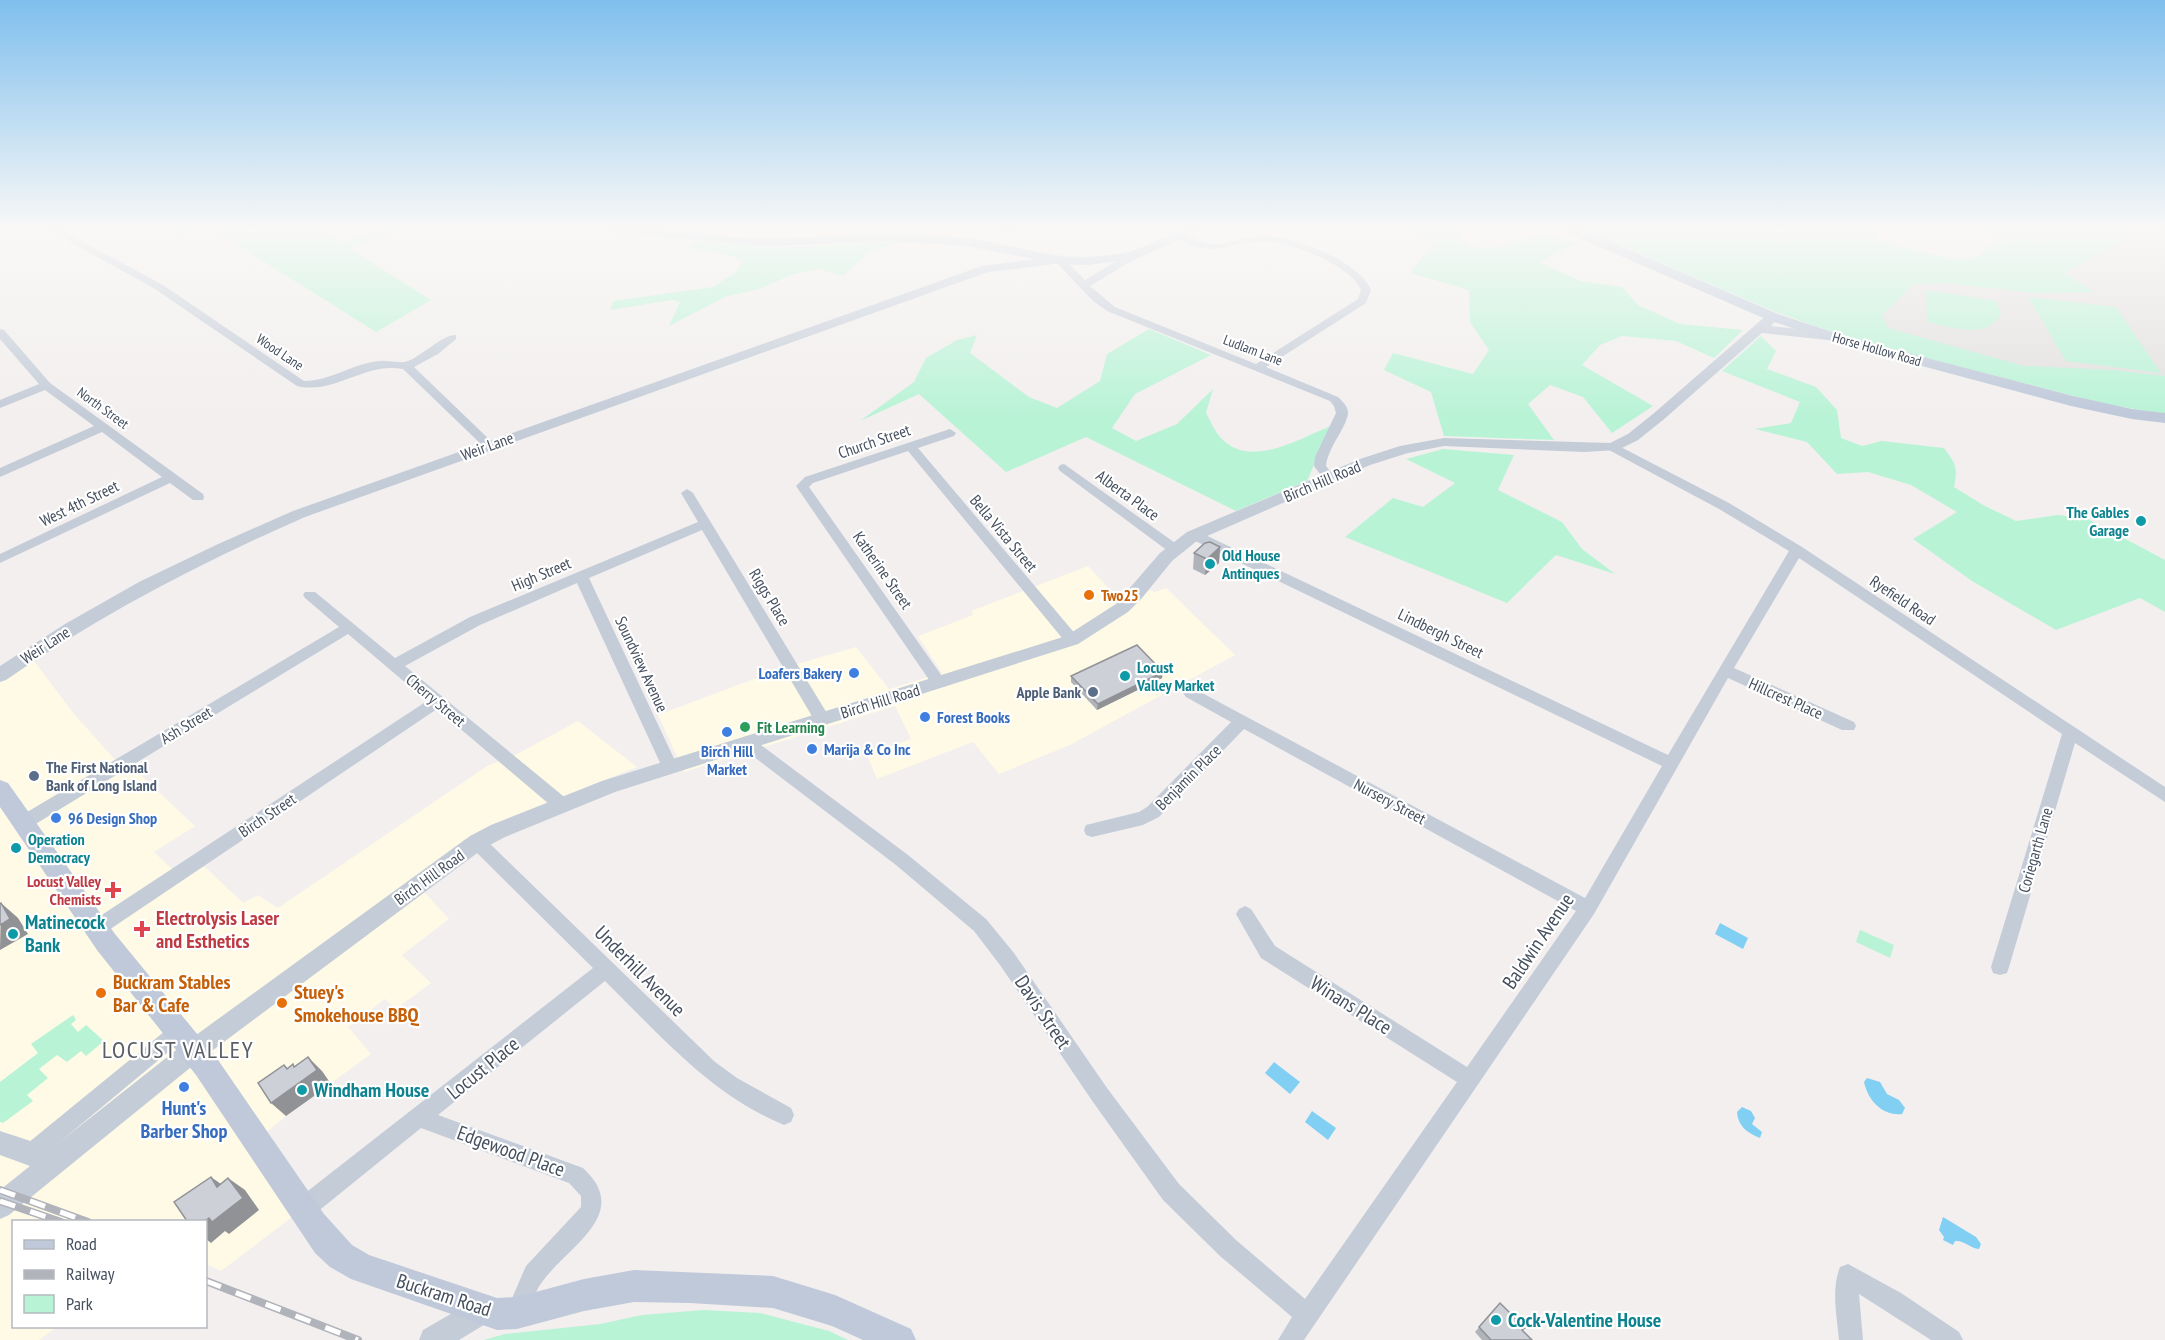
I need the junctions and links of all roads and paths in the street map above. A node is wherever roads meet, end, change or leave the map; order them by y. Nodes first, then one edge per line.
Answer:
1 (164, 291) edge
2 (927, 291) edge
3 (1089, 291) edge
4 (1364, 291) edge
5 (1712, 291) edge
6 (1773, 317) junction
7 (1760, 329) junction
8 (2, 337) edge
9 (452, 337) dead end
10 (1835, 337) junction
11 (407, 366) junction
12 (1257, 368) junction
13 (46, 385) junction
14 (0, 404) edge
15 (2165, 418) edge
16 (103, 427) junction
17 (950, 432) dead end
18 (489, 445) junction
19 (909, 446) junction
20 (1613, 447) junction
21 (1064, 468) dead end
22 (0, 472) edge
23 (172, 477) junction
24 (1329, 478) junction
25 (809, 480) joint
26 (687, 493) dead end
27 (198, 497) dead end
28 (705, 524) junction
29 (1194, 535) junction
30 (1173, 548) junction
31 (1797, 550) junction
32 (0, 559) edge
33 (581, 576) junction
34 (310, 595) dead end
35 (349, 627) junction
36 (1072, 640) junction
37 (395, 665) junction
38 (1725, 670) junction
39 (0, 675) edge
40 (939, 682) junction
41 (1191, 693) dead end
42 (438, 701) junction
43 (822, 719) junction
44 (1242, 721) junction
45 (1848, 726) dead end
46 (2070, 733) junction
47 (747, 743) junction
48 (1672, 764) junction
49 (670, 767) junction
50 (0, 789) edge
51 (2165, 795) edge
52 (562, 805) junction
53 (23, 823) junction
54 (1092, 830) dead end
55 (477, 842) junction
56 (1588, 909) junction
57 (1245, 914) dead end
58 (96, 928) junction
59 (2000, 966) dead end
60 (606, 969) junction
61 (185, 1042) junction
62 (1471, 1080) junction
63 (784, 1115) dead end
64 (420, 1118) junction
65 (0, 1143) edge
66 (30, 1154) junction
67 (55, 1162) junction
68 (0, 1206) edge
69 (303, 1209) junction
70 (482, 1310) junction
71 (517, 1313) junction
72 (1307, 1315) junction
73 (433, 1340) edge
74 (900, 1340) edge
75 (1290, 1340) edge
76 (1851, 1340) edge
77 (1951, 1340) edge

1 - 11 street, Wood Lane
2 - 18 street, Weir Lane
3 - 12 street, Ludlam Lane
4 - 12 street
5 - 6 main road, Horse Hollow Road
6 - 7 street, Birch Hill Road
6 - 10 main road, Horse Hollow Road
7 - 10 street
7 - 20 street, Birch Hill Road
8 - 13 street, North Street
9 - 11 street
10 - 15 main road, Horse Hollow Road
11 - 18 street
12 - 24 street, Ludlam Lane
13 - 14 street
13 - 16 street, North Street
16 - 22 street
16 - 23 street, North Street
17 - 19 street, Church Street
18 - 39 street, Weir Lane
19 - 25 street, Church Street
19 - 36 street, Bella Vista Street
20 - 24 street, Birch Hill Road
20 - 31 street, Ryefield Road
21 - 30 street, Alberta Place
23 - 27 street, North Street
23 - 32 street, West 4th Street
24 - 29 street, Birch Hill Road
25 - 40 street, Katherine Street
26 - 28 street, Riggs Place
28 - 33 street, High Street
28 - 43 street, Riggs Place
29 - 30 street, Birch Hill Road
29 - 48 street, Lindbergh Street
30 - 36 street, Birch Hill Road
31 - 38 street, Baldwin Avenue
31 - 46 street, Ryefield Road
33 - 37 street, High Street
33 - 49 street, Soundview Avenue
34 - 35 street, Cherry Street
35 - 37 street, Cherry Street
35 - 53 street, Ash Street
36 - 40 street, Birch Hill Road
37 - 42 street, Cherry Street
38 - 45 street, Hillcrest Place
38 - 48 street, Baldwin Avenue
40 - 43 street, Birch Hill Road
41 - 44 street, Nursery Street
42 - 52 street, Cherry Street
42 - 58 street, Birch Street
43 - 47 street, Birch Hill Road
44 - 54 street, Benjamin Place
44 - 56 street, Nursery Street
46 - 51 street, Ryefield Road
46 - 59 street, Coriegarth Lane
47 - 49 street, Birch Hill Road
47 - 72 street, Davis Street
48 - 56 street, Baldwin Avenue
49 - 52 street, Birch Hill Road
50 - 53 main road, Buckram Road
52 - 55 street, Birch Hill Road
53 - 58 main road, Buckram Road
55 - 60 street, Underhill Avenue
55 - 61 street, Birch Hill Road
56 - 62 street, Baldwin Avenue
57 - 62 street, Winans Place
58 - 61 main road, Buckram Road
60 - 63 street, Underhill Avenue
60 - 64 street, Locust Place
61 - 66 street, Birch Hill Road
61 - 67 street, Birch Hill Road
61 - 69 main road, Buckram Road
62 - 72 street, Baldwin Avenue
64 - 69 street, Locust Place
64 - 71 street, Edgewood Place
65 - 66 street
66 - 67 street
67 - 68 street, Birch Hill Road
69 - 70 main road, Buckram Road
70 - 71 main road, Buckram Road
70 - 73 street
71 - 74 main road, Buckram Road
72 - 75 street, Baldwin Avenue
76 - 77 street

